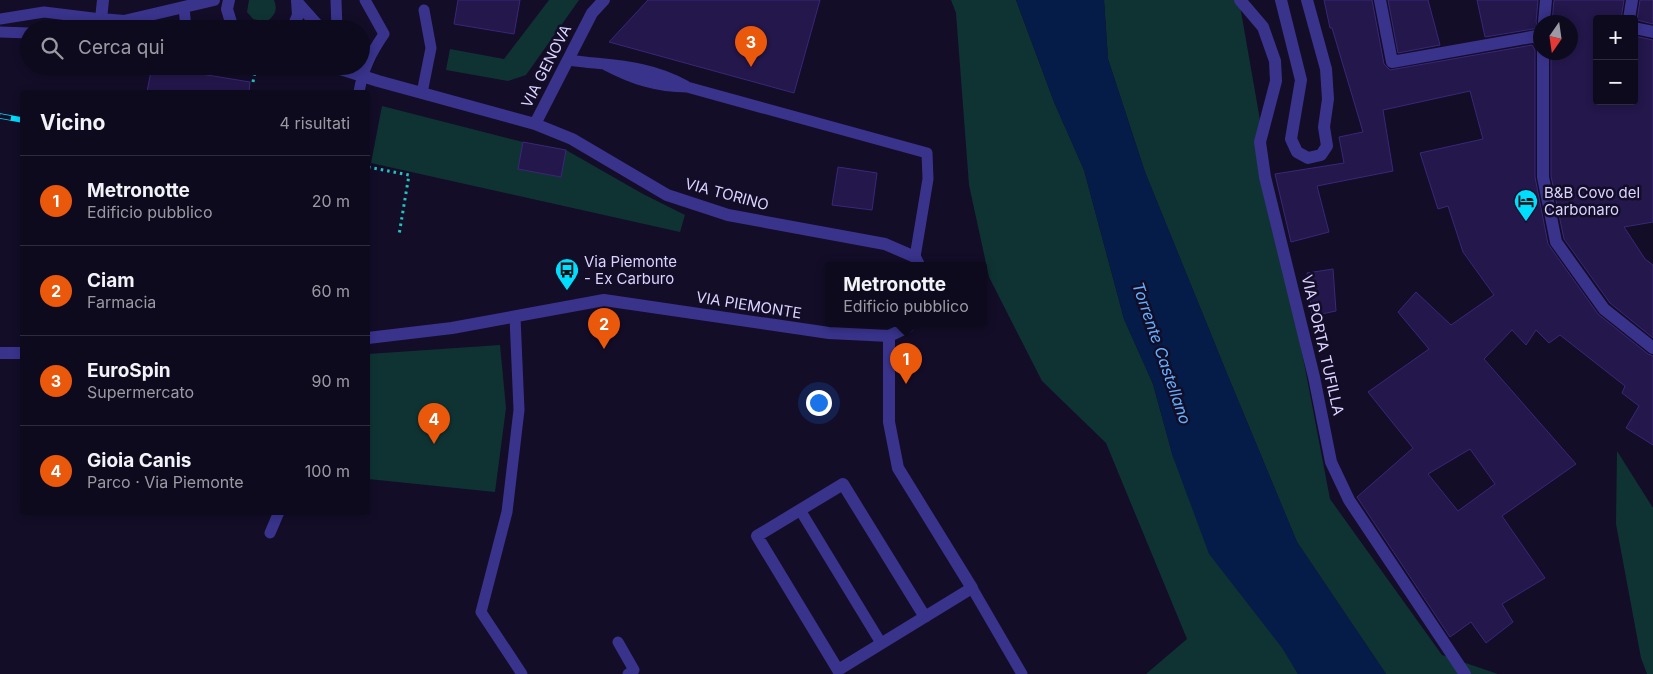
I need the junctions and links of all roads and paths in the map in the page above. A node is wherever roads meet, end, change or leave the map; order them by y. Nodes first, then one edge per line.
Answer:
1 (103, 0) edge
2 (214, 0) edge
3 (229, 0) edge
4 (336, 0) edge
5 (365, 0) edge
6 (604, 0) edge
7 (1240, 0) edge
8 (1281, 0) edge
9 (1307, 0) edge
10 (1380, 0) edge
11 (1546, 0) edge
12 (1632, 0) edge
13 (297, 1) edge
14 (184, 7) junction
15 (424, 10) dead end
16 (1545, 15) edge
17 (1630, 15) edge
18 (0, 19) edge
19 (83, 20) edge
20 (103, 20) edge
21 (124, 20) edge
22 (185, 20) edge
23 (230, 20) edge
24 (296, 20) edge
25 (313, 20) edge
26 (337, 20) edge
27 (1638, 29) edge
28 (0, 32) edge
29 (1653, 32) edge
30 (20, 33) edge
31 (1533, 37) edge
32 (370, 53) edge
33 (568, 60) junction
34 (1543, 60) edge
35 (254, 75) edge
36 (358, 75) edge
37 (370, 75) edge
38 (253, 82) dead end
39 (359, 90) edge
40 (422, 93) junction
41 (535, 124) junction
42 (370, 167) edge
43 (399, 235) dead end
44 (917, 261) edge
45 (515, 317) junction
46 (906, 327) edge
47 (889, 336) junction
48 (370, 338) edge
49 (1653, 348) edge
50 (20, 353) edge
51 (0, 354) edge
52 (800, 510) junction
53 (278, 515) edge
54 (270, 533) dead end
55 (972, 588) junction
56 (925, 617) junction
57 (618, 642) dead end
58 (881, 643) junction
59 (522, 674) edge
60 (628, 674) edge
61 (1022, 674) edge
62 (1465, 674) edge

1 - 20 street
2 - 14 street
3 - 23 street
4 - 26 lane
5 - 32 lane
6 - 33 street, VIA GENOVA
7 - 62 street, VIA PORTA TUFILLA
8 - 9 street
10 - 31 street
11 - 16 street
12 - 17 street
13 - 24 street
13 - 25 street
14 - 21 street
14 - 22 lane
15 - 40 lane
18 - 19 lane
27 - 29 street
28 - 30 lane
33 - 41 street, VIA GENOVA
33 - 44 lane
34 - 49 street
35 - 38 path
36 - 39 lane
37 - 40 street, VIA TORINO
40 - 41 street, VIA TORINO
41 - 44 street, VIA TORINO
42 - 43 path
45 - 47 street, VIA PIEMONTE
45 - 48 street, VIA PIEMONTE
45 - 59 lane
46 - 47 street
47 - 55 street
50 - 51 street
52 - 56 street
52 - 58 lane
52 - 58 street
53 - 54 lane
55 - 56 street
55 - 61 lane
56 - 58 street
57 - 60 lane

